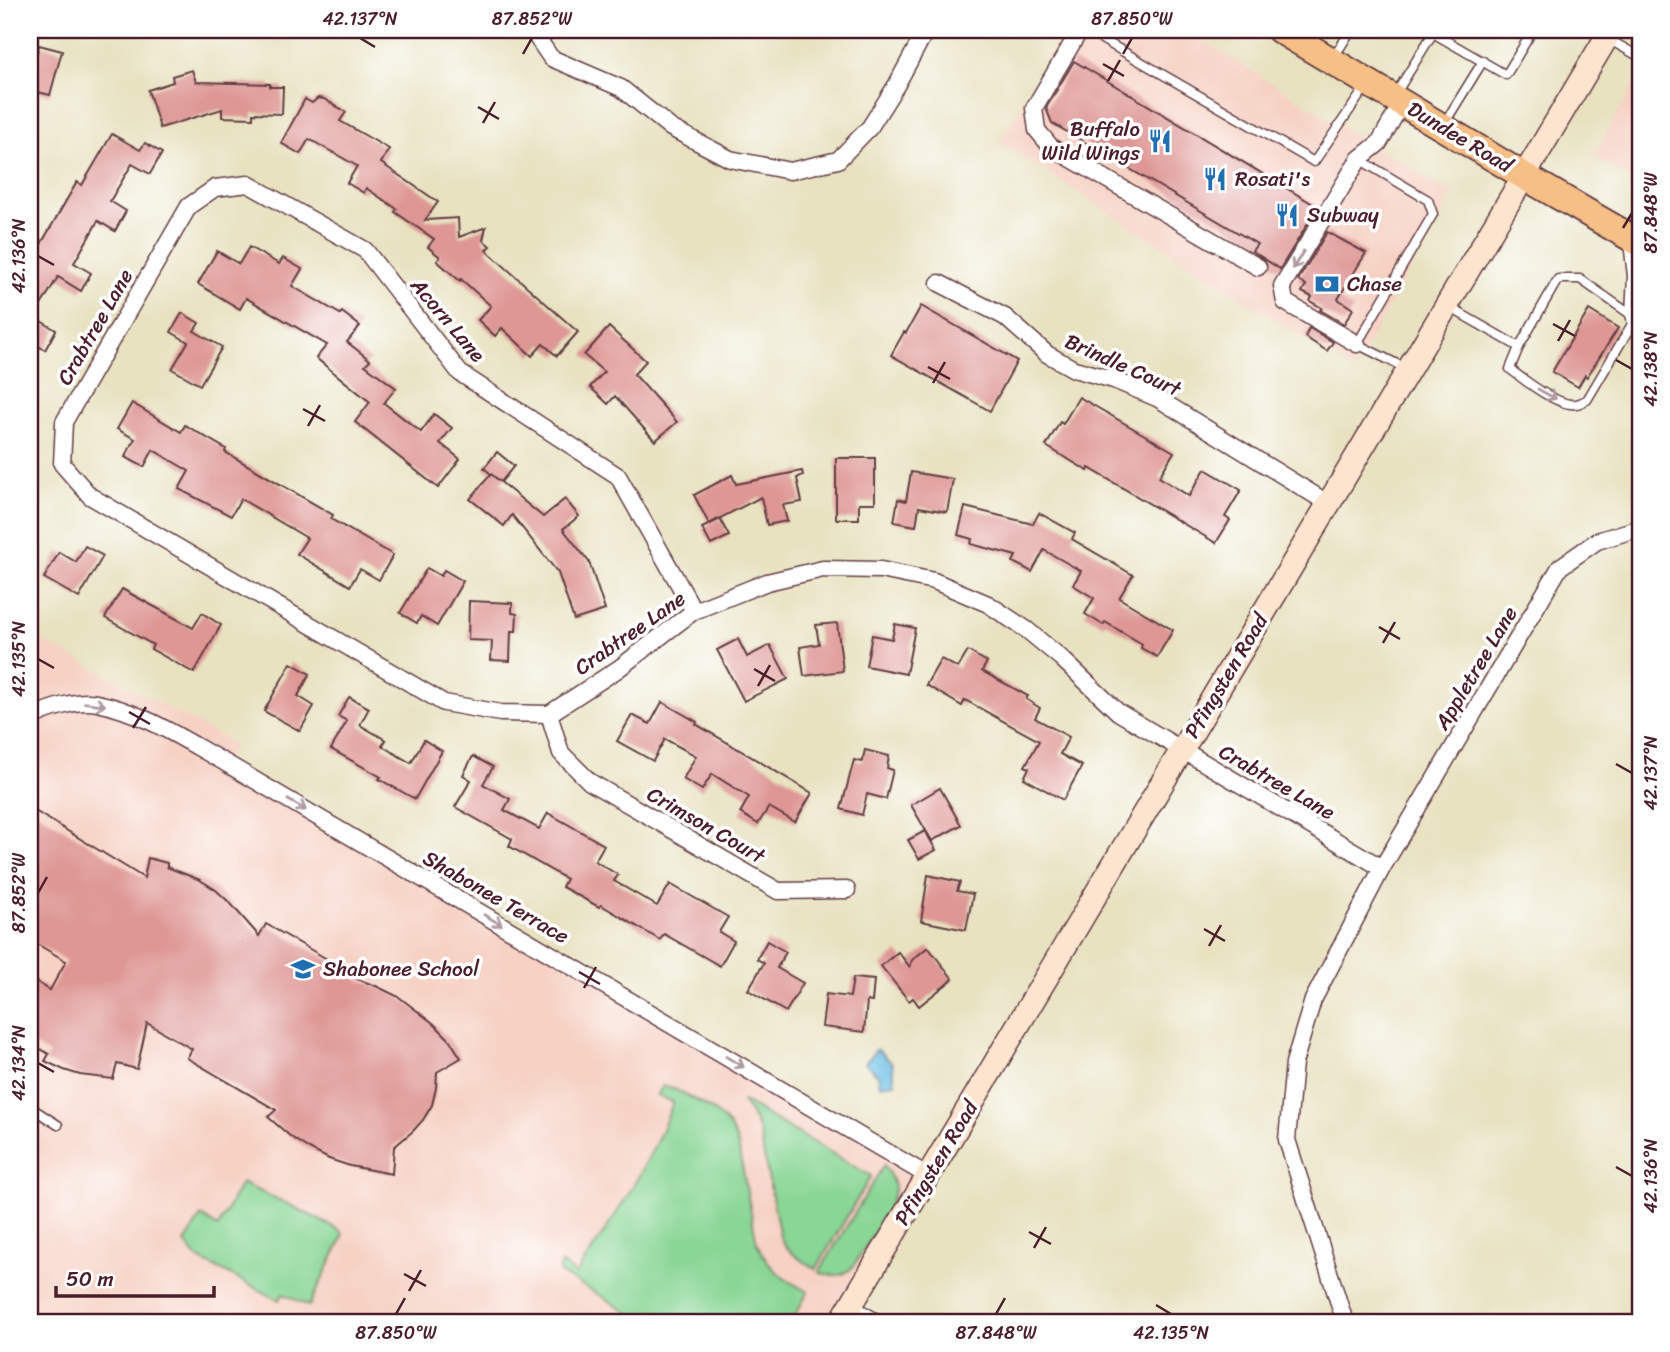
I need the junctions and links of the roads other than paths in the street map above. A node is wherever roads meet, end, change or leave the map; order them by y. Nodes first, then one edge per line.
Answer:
1 (532, 30) edge
2 (926, 30) edge
3 (1080, 30) edge
4 (1086, 30) edge
5 (1280, 30) edge
6 (1351, 30) edge
7 (1533, 30) edge
8 (1603, 32) edge
9 (1640, 57) edge
10 (1332, 61) junction
11 (1483, 61) junction
12 (1368, 82) junction
13 (1398, 100) junction
14 (1442, 127) junction
15 (1640, 140) edge
16 (1640, 146) edge
17 (1359, 159) junction
18 (1524, 176) junction
19 (190, 206) joint
20 (1634, 239) edge
21 (1258, 267) dead end
22 (939, 283) dead end
23 (1447, 306) junction
24 (1640, 308) edge
25 (1630, 314) junction
26 (1357, 344) junction
27 (1519, 346) junction
28 (1409, 369) junction
29 (1329, 504) junction
30 (1640, 528) edge
31 (694, 611) junction
32 (549, 714) junction
33 (30, 718) edge
34 (1181, 751) junction
35 (1382, 868) junction
36 (846, 890) dead end
37 (30, 1107) edge
38 (58, 1125) dead end
39 (928, 1176) junction
40 (845, 1315) edge
41 (876, 1322) edge
42 (1345, 1322) edge

1 - 2 street
3 - 21 street
4 - 12 lane
5 - 10 main road, Dundee Road
6 - 10 lane
7 - 11 lane
8 - 9 lane
8 - 18 main road, Pfingsten Road
10 - 12 main road, Dundee Road
11 - 13 lane
11 - 14 lane
12 - 13 main road, Dundee Road
13 - 14 main road, Dundee Road
13 - 17 street
14 - 18 main road, Dundee Road
15 - 16 lane
17 - 26 lane
17 -> 26 street
18 - 20 main road, Dundee Road
18 - 23 main road, Pfingsten Road
19 - 31 street, Acorn Lane
19 - 32 street, Crabtree Lane
20 - 25 lane
22 - 29 street, Brindle Court
23 - 27 lane
23 - 28 main road, Pfingsten Road
24 - 25 lane
25 - 27 lane
27 -> 25 lane
26 - 28 lane
28 - 29 main road, Pfingsten Road
29 - 34 main road, Pfingsten Road
30 - 35 street, Appletree Lane
31 - 32 street, Crabtree Lane
31 - 34 street, Crabtree Lane
32 - 36 street, Crimson Court
33 -> 39 street, Shabonee Terrace
34 - 35 street, Crabtree Lane
34 - 39 main road, Pfingsten Road
35 - 42 street
37 - 38 lane
39 - 40 main road, Pfingsten Road
40 - 41 street

